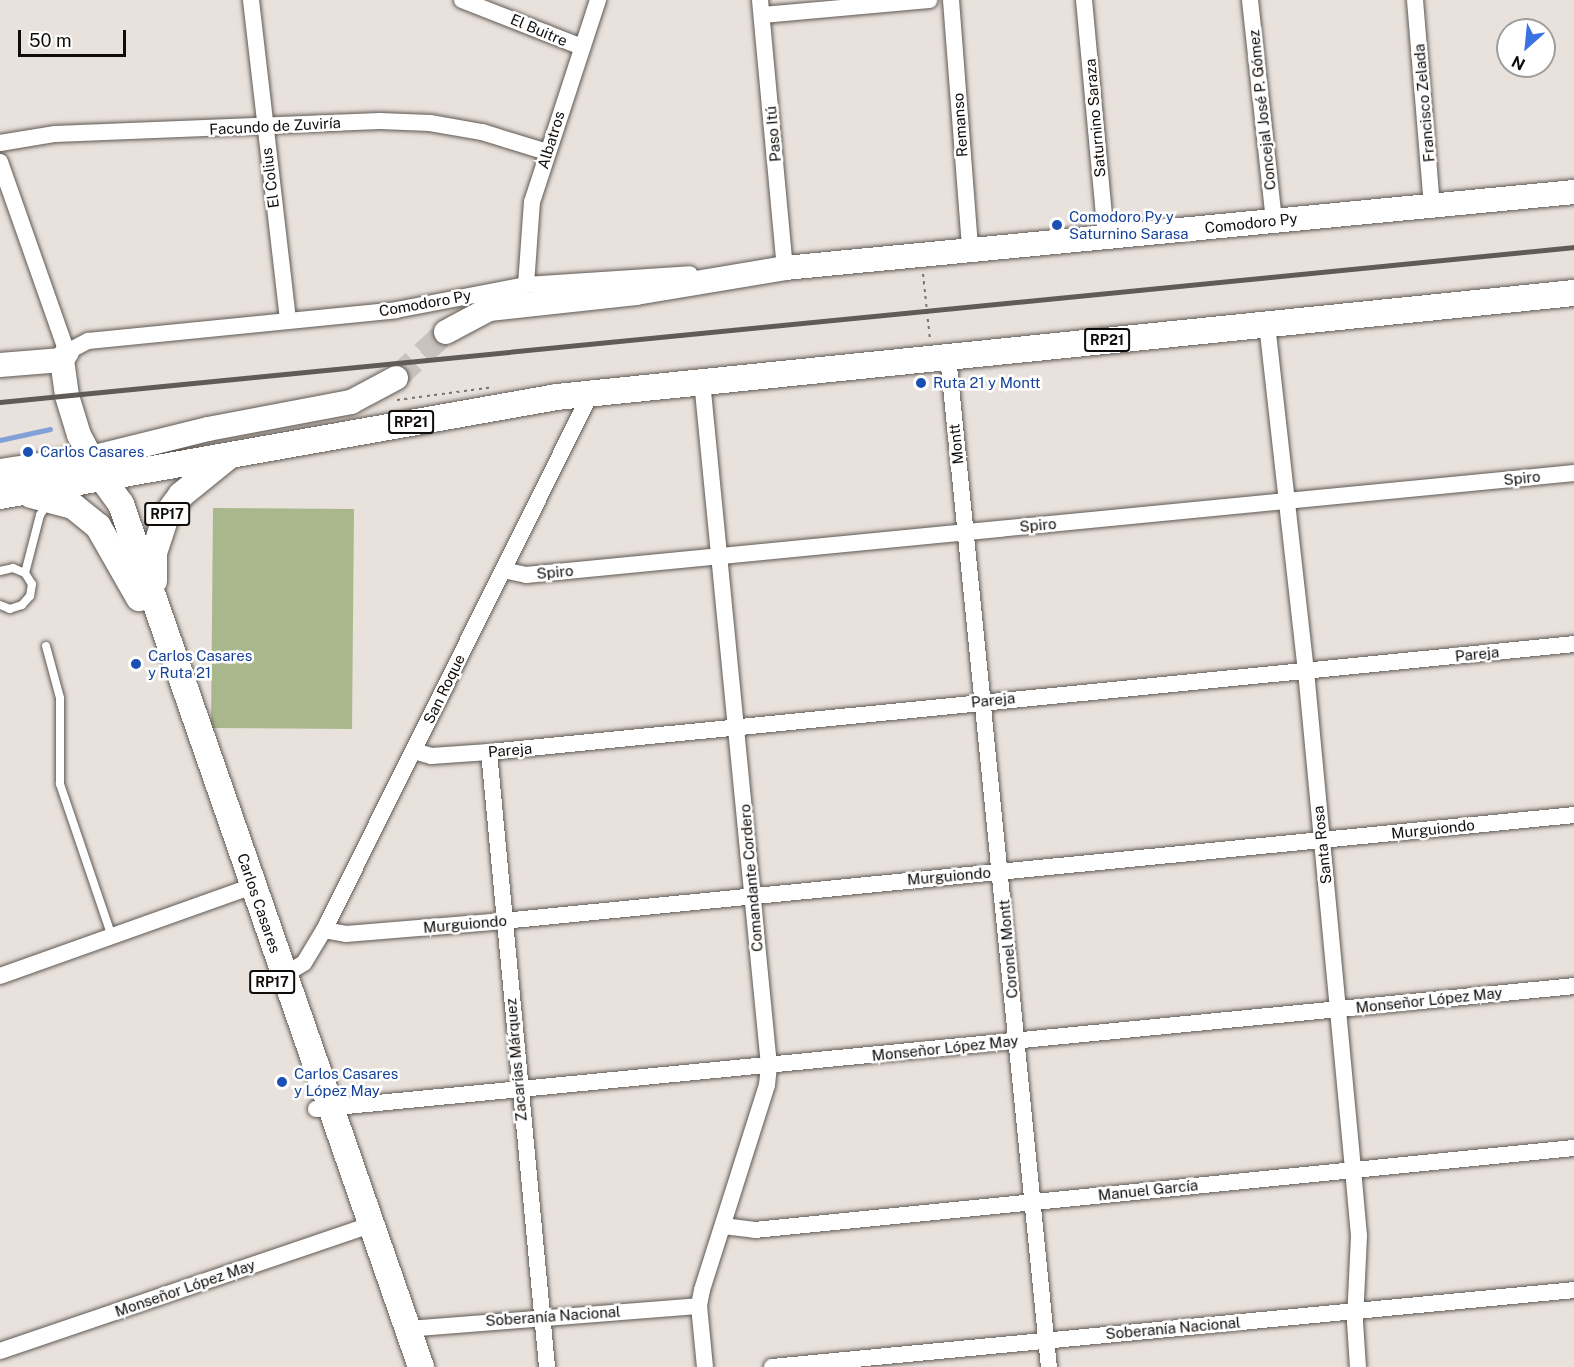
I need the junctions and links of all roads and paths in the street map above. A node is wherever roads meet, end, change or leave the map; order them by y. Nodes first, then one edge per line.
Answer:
1 (251, 0) edge
2 (462, 0) edge
3 (598, 0) edge
4 (929, 0) edge
5 (951, 0) edge
6 (1084, 0) edge
7 (1250, 0) edge
8 (1415, 0) edge
9 (761, 7) edge
10 (582, 47) junction
11 (264, 127) junction
12 (0, 143) edge
13 (547, 152) junction
14 (0, 162) edge
15 (1574, 192) edge
16 (1432, 205) junction
17 (1274, 220) junction
18 (1106, 237) junction
19 (970, 249) junction
20 (922, 254) junction
21 (785, 268) junction
22 (526, 285) junction
23 (1574, 293) edge
24 (288, 320) junction
25 (1267, 324) junction
26 (446, 332) tunnel mouth
27 (65, 356) junction
28 (940, 357) junction
29 (0, 365) edge
30 (702, 381) junction
31 (396, 387) joint
32 (493, 387) dead end
33 (591, 393) junction
34 (232, 454) junction
35 (105, 470) junction
36 (0, 472) edge
37 (1574, 473) edge
38 (10, 494) edge
39 (51, 499) junction
40 (1286, 501) junction
41 (965, 532) junction
42 (720, 557) junction
43 (503, 570) junction
44 (0, 571) edge
45 (25, 573) junction
46 (146, 599) junction
47 (0, 605) edge
48 (1574, 644) edge
49 (46, 646) dead end
50 (1306, 671) junction
51 (981, 701) junction
52 (737, 728) junction
53 (414, 751) junction
54 (489, 752) junction
55 (1574, 814) edge
56 (1322, 840) junction
57 (1000, 871) junction
58 (246, 888) junction
59 (752, 895) junction
60 (503, 921) junction
61 (324, 930) junction
62 (112, 937) junction
63 (284, 975) junction
64 (0, 976) edge
65 (1574, 986) edge
66 (1338, 1009) junction
67 (1016, 1041) junction
68 (769, 1066) junction
69 (519, 1090) junction
70 (322, 1107) junction
71 (1574, 1148) edge
72 (1353, 1169) junction
73 (1032, 1202) junction
74 (723, 1226) junction
75 (364, 1227) junction
76 (1574, 1290) edge
77 (699, 1306) junction
78 (1355, 1311) junction
79 (542, 1317) junction
80 (408, 1329) junction
81 (1046, 1339) junction
82 (0, 1352) edge
83 (404, 1367) edge
84 (421, 1367) edge
85 (547, 1367) edge
86 (705, 1367) edge
87 (772, 1367) edge
88 (1049, 1367) edge
89 (1358, 1367) edge

1 - 11 street, El Colius
2 - 10 street, El Buitre
3 - 10 street, Albatros
4 - 9 street
5 - 19 street, Remanso
6 - 18 street, Saturnino Saraza
7 - 17 street, Concejal José P. Gómez
8 - 16 street, Francisco Zelada
9 - 21 street, Paso Itú
10 - 13 street, Albatros
11 - 12 street, Facundo de Zuviría
11 - 13 street, Facundo de Zuviría
11 - 24 street, El Colius
13 - 22 street, Albatros
14 - 27 street, Carlos Casares
15 - 16 main road, Comodoro Py
16 - 17 main road, Comodoro Py
17 - 18 main road, Comodoro Py
18 - 19 main road, Comodoro Py
19 - 20 main road, Comodoro Py
20 - 21 main road, Comodoro Py
20 - 28 path
21 - 22 street, Comodoro Py
21 - 26 main road, Comodoro Py
22 - 24 street, Comodoro Py
23 - 25 main road, RP21
24 - 27 street, Comodoro Py
25 - 28 main road, RP21
25 - 40 street, Santa Rosa
27 - 29 main road, Comodoro Py
27 - 35 main road, Carlos Casares
28 - 30 main road, RP21
28 - 41 street, Montt
30 - 33 main road, RP21
30 - 42 street, Comandante Cordero
31 - 32 path
31 - 35 main road
33 - 34 main road, RP21
33 - 43 street, San Roque
34 - 35 main road, RP21
34 - 46 main road, RP17
35 - 36 main road, RP21
35 - 38 main road, RP21
35 - 46 main road, Carlos Casares / RP17
37 - 40 street, Spiro
38 - 39 main road, RP17
39 - 45 lane
39 - 46 main road, RP17
40 - 41 street, Spiro
40 - 50 street, Santa Rosa
41 - 42 street, Spiro
41 - 51 street, Coronel Montt
42 - 43 street, Spiro
42 - 52 street, Comandante Cordero
43 - 53 street, San Roque
44 - 45 lane
45 - 47 lane
46 - 58 main road, Carlos Casares / RP17
48 - 50 street, Pareja
49 - 62 lane
50 - 51 street, Pareja
50 - 56 street, Santa Rosa
51 - 52 street, Pareja
51 - 57 street, Coronel Montt
52 - 54 street, Pareja
52 - 59 street, Comandante Cordero
53 - 54 street, Pareja
53 - 61 street, San Roque
54 - 60 street, Zacarías Márquez
55 - 56 street, Murguiondo
56 - 57 street, Murguiondo
56 - 66 street, Santa Rosa
57 - 59 street, Murguiondo
57 - 67 street, Coronel Montt
58 - 62 street
58 - 63 main road, Carlos Casares / RP17
58 - 70 main road, Carlos Casares / RP17
59 - 60 street, Murguiondo
59 - 68 street, Comandante Cordero
60 - 61 street, Murguiondo
60 - 69 street, Zacarías Márquez
61 - 63 street, San Roque
62 - 64 street
63 - 70 main road, Carlos Casares / RP17
65 - 66 street, Monseñor López May
66 - 67 street, Monseñor López May
66 - 72 street, Santa Rosa
67 - 68 street, Monseñor López May
67 - 73 street, Coronel Montt
68 - 69 street, Monseñor López May
68 - 74 street, Comandante Cordero
69 - 70 street, Monseñor López May
69 - 79 street, Zacarías Márquez
70 - 75 main road, Carlos Casares / RP17
71 - 72 street, Manuel García
72 - 73 street, Manuel García
72 - 78 street, Santa Rosa
73 - 74 street, Manuel García
73 - 81 street, Coronel Montt
74 - 77 street, Comandante Cordero
75 - 80 main road, Carlos Casares / RP17
75 - 82 street, Monseñor López May
75 - 83 main road, Carlos Casares / RP17
76 - 78 street, Soberanía Nacional
77 - 79 street, Soberanía Nacional
77 - 86 street, Comandante Cordero
78 - 81 street, Soberanía Nacional
78 - 89 street, Santa Rosa
79 - 80 street, Soberanía Nacional
79 - 85 street, Zacarías Márquez
80 - 84 main road, Carlos Casares / RP17
81 - 87 street, Soberanía Nacional
81 - 88 street, Coronel Montt

